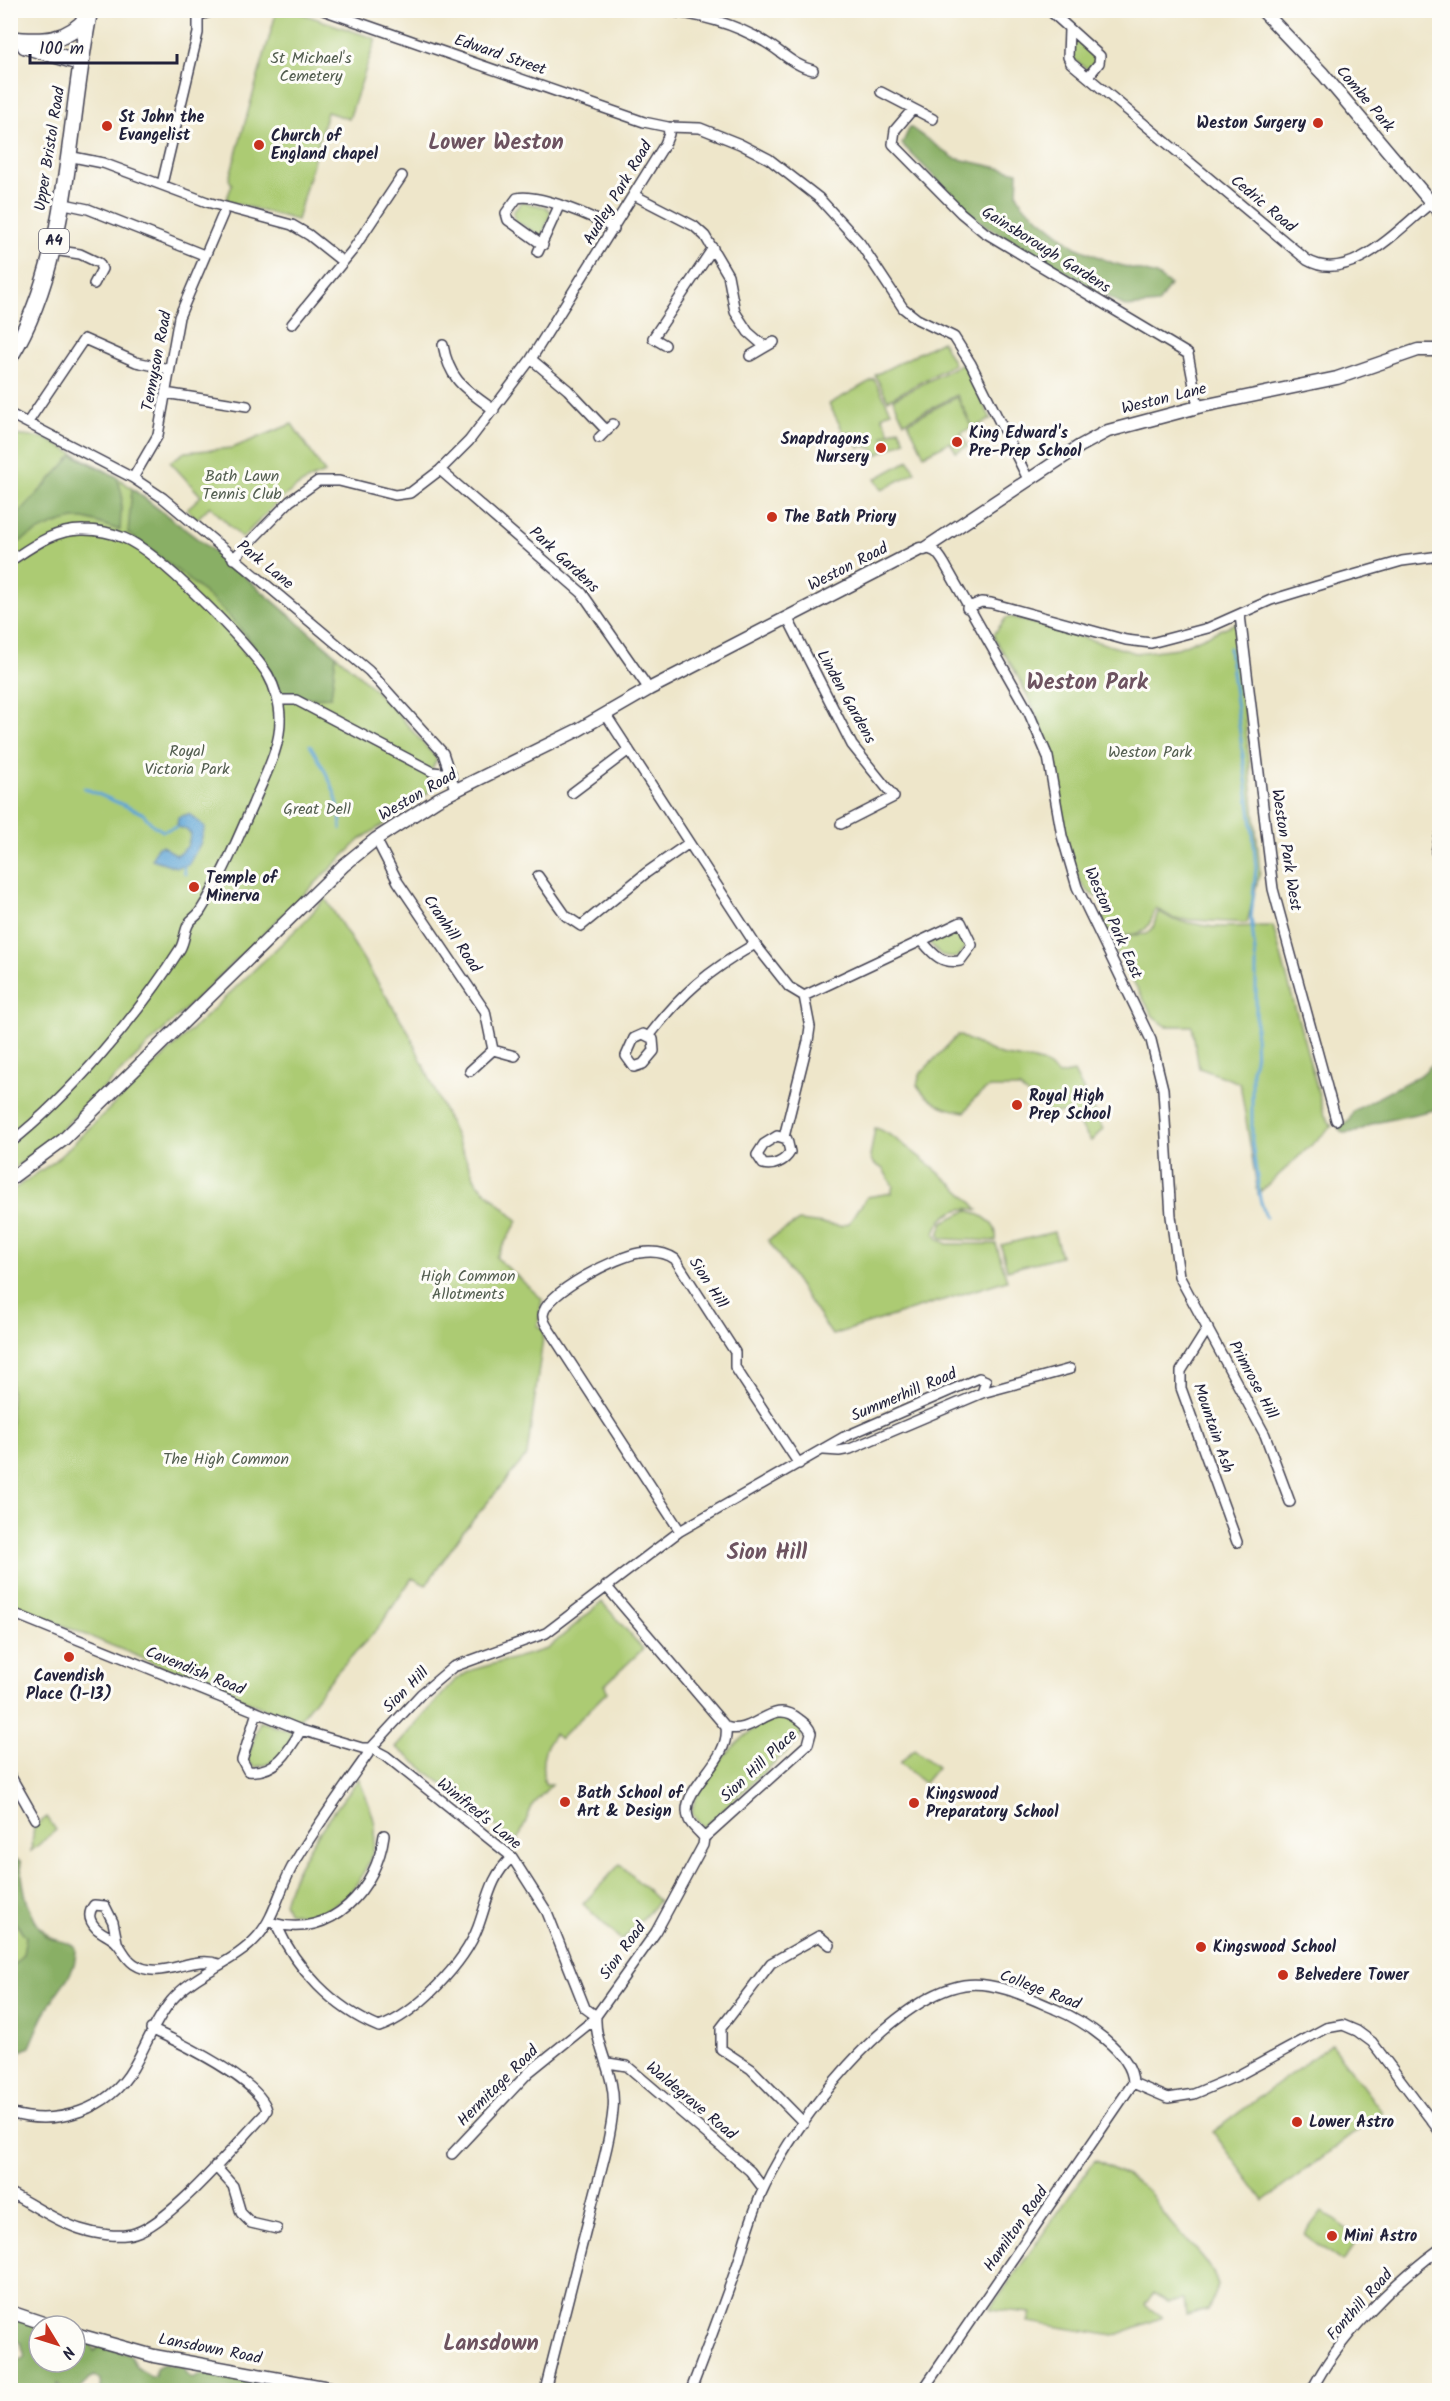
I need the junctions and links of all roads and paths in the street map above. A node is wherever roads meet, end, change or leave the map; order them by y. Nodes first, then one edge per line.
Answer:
1 (217, 10) edge
2 (323, 10) edge
3 (656, 10) edge
4 (1049, 10) edge
5 (1262, 10) edge
6 (90, 12) edge
7 (199, 13) edge
8 (1070, 29) junction
9 (10, 40) edge
10 (81, 63) junction
11 (813, 70) dead end
12 (1088, 77) junction
13 (881, 92) dead end
14 (912, 110) junction
15 (933, 119) dead end
16 (668, 127) junction
17 (68, 156) junction
18 (402, 176) dead end
19 (162, 184) junction
20 (634, 195) junction
21 (60, 203) junction
22 (1431, 203) junction
23 (559, 206) junction
24 (225, 211) junction
25 (1440, 213) edge
26 (614, 229) junction
27 (712, 249) junction
28 (53, 250) junction
29 (204, 255) junction
30 (343, 262) junction
31 (94, 284) dead end
32 (292, 324) dead end
33 (774, 342) dead end
34 (443, 345) dead end
35 (664, 345) dead end
36 (764, 346) junction
37 (1440, 350) edge
38 (750, 356) dead end
39 (10, 357) edge
40 (531, 359) junction
41 (169, 369) junction
42 (165, 393) junction
43 (247, 406) dead end
44 (1198, 408) junction
45 (494, 410) junction
46 (10, 414) edge
47 (28, 422) junction
48 (599, 438) dead end
49 (440, 470) junction
50 (133, 478) junction
51 (1029, 481) junction
52 (922, 549) junction
53 (1440, 556) edge
54 (233, 559) junction
55 (10, 561) edge
56 (967, 608) junction
57 (1240, 615) junction
58 (787, 617) junction
59 (649, 689) junction
60 (278, 700) junction
61 (606, 715) junction
62 (629, 750) junction
63 (451, 774) junction
64 (455, 789) junction
65 (572, 793) dead end
66 (841, 824) dead end
67 (1440, 835) edge
68 (376, 839) junction
69 (689, 843) junction
70 (1440, 858) edge
71 (538, 876) dead end
72 (922, 941) junction
73 (755, 945) junction
74 (804, 996) junction
75 (649, 1036) dead end
76 (493, 1050) junction
77 (515, 1056) dead end
78 (470, 1071) dead end
79 (1336, 1120) dead end
80 (784, 1137) dead end
81 (10, 1143) edge
82 (10, 1179) edge
83 (1179, 1276) joint
84 (1208, 1328) junction
85 (1070, 1369) dead end
86 (982, 1393) junction
87 (824, 1450) junction
88 (799, 1464) junction
89 (1290, 1502) dead end
90 (680, 1531) junction
91 (1237, 1542) dead end
92 (606, 1586) junction
93 (10, 1612) edge
94 (257, 1712) junction
95 (726, 1727) junction
96 (302, 1730) junction
97 (368, 1748) junction
98 (10, 1775) edge
99 (35, 1819) dead end
100 (384, 1835) dead end
101 (704, 1838) junction
102 (512, 1857) junction
103 (272, 1922) junction
104 (117, 1942) dead end
105 (830, 1945) dead end
106 (219, 1964) junction
107 (596, 2017) junction
108 (152, 2029) junction
109 (608, 2063) junction
110 (1133, 2083) junction
111 (10, 2112) edge
112 (804, 2124) junction
113 (1440, 2132) edge
114 (452, 2154) dead end
115 (215, 2166) junction
116 (750, 2170) junction
117 (771, 2174) junction
118 (763, 2188) junction
119 (10, 2193) edge
120 (277, 2229) dead end
121 (1440, 2248) edge
122 (10, 2312) edge
123 (27, 2318) edge
124 (87, 2337) edge
125 (296, 2387) edge
126 (340, 2391) edge
127 (545, 2391) edge
128 (691, 2391) edge
129 (923, 2391) edge
130 (1312, 2391) edge

1 - 7 street
2 - 16 street, Edward Street
3 - 11 street
4 - 8 street
5 - 22 street, Combe Park
6 - 9 main road
6 - 10 main road, Upper Bristol Road / A4
7 - 19 street
8 - 12 street, Cedric Road
8 - 12 street
9 - 10 main road
10 - 17 main road, Upper Bristol Road / A4
12 - 22 street, Cedric Road
13 - 14 street
14 - 15 street
14 - 44 street, Gainsborough Gardens
16 - 20 street, Audley Park Road
16 - 51 street, Audley Park Road
17 - 19 street
17 - 21 main road, Upper Bristol Road / A4
18 - 30 street
19 - 24 street
20 - 26 street, Audley Park Road
20 - 27 street
21 - 28 main road, Upper Bristol Road / A4
21 - 29 street
22 - 25 street, Combe Park
23 - 23 street
23 - 26 street
24 - 29 street, Tennyson Road
24 - 30 street
26 - 40 street, Audley Park Road
27 - 35 street
27 - 36 street
28 - 31 street
28 - 39 main road, Upper Bristol Road / A4
29 - 41 street, Tennyson Road
30 - 32 street
33 - 36 street
34 - 45 street
36 - 38 street
37 - 44 street, Weston Lane
40 - 45 street, Audley Park Road
40 - 48 street
41 - 42 street, Tennyson Road
41 - 47 street
42 - 43 street
42 - 50 street, Tennyson Road
44 - 51 street, Weston Lane
45 - 49 street, Audley Park Road
46 - 47 street, Park Lane
47 - 50 street, Park Lane
49 - 54 street, Audley Park Road
49 - 59 street, Park Gardens
50 - 54 street, Park Lane
51 - 52 street, Weston Lane
52 - 56 street, Weston Park East
52 - 58 street, Weston Road
53 - 57 street
54 - 63 street, Park Lane
55 - 60 street
56 - 57 street
56 - 83 street, Weston Park East
57 - 79 street, Weston Park West
58 - 59 street, Weston Road
58 - 66 street, Linden Gardens
59 - 61 street, Weston Road
60 - 63 street
60 - 81 street
61 - 62 street
61 - 64 street, Weston Road
62 - 65 street
62 - 69 street
63 - 64 street, Park Lane
64 - 68 street, Weston Road
67 - 70 street
68 - 76 street, Cranhill Road
68 - 82 street, Weston Road
69 - 71 street
69 - 73 street
72 - 72 street
72 - 74 street
73 - 74 street
73 - 75 street
74 - 80 street
76 - 77 street
76 - 78 street
83 - 84 street, Primrose Hill
84 - 89 street, Primrose Hill
84 - 91 street, Mountain Ash
85 - 86 street, Summerhill Road
86 - 87 street, Summerhill Road
86 - 87 street, Summerhill Road
87 - 88 street, Summerhill Road
88 - 90 street, Sion Hill
88 - 90 street, Sion Hill
90 - 92 street, Sion Hill
92 - 95 street
92 - 97 street, Sion Hill
93 - 94 street, Cavendish Road
94 - 96 street, Cavendish Road
94 - 96 street
95 - 101 street
95 - 101 street, Sion Hill Place
96 - 97 street, Cavendish Road
97 - 102 street, Winifred's Lane
97 - 103 street, Sion Hill
98 - 99 street
100 - 103 street
101 - 107 street, Sion Road
102 - 103 street
102 - 107 street, Winifred's Lane
103 - 106 street, Sion Hill
104 - 106 street
105 - 112 street
106 - 108 street, Sion Hill
107 - 109 street
107 - 114 street, Hermitage Road
108 - 111 street, Sion Hill
108 - 115 street
109 - 116 street, Waldegrave Road
109 - 127 street
110 - 112 street, College Road
110 - 113 street
110 - 129 street, Hamilton Road
112 - 117 street, College Road
115 - 119 street
115 - 120 street
116 - 117 street, Waldegrave Road
116 - 118 street, Waldegrave Road
117 - 118 street, College Road
118 - 128 street, College Road
121 - 130 street, Fonthill Road
122 - 123 street
124 - 125 street, Lansdown Road
125 - 126 street, Lansdown Road

